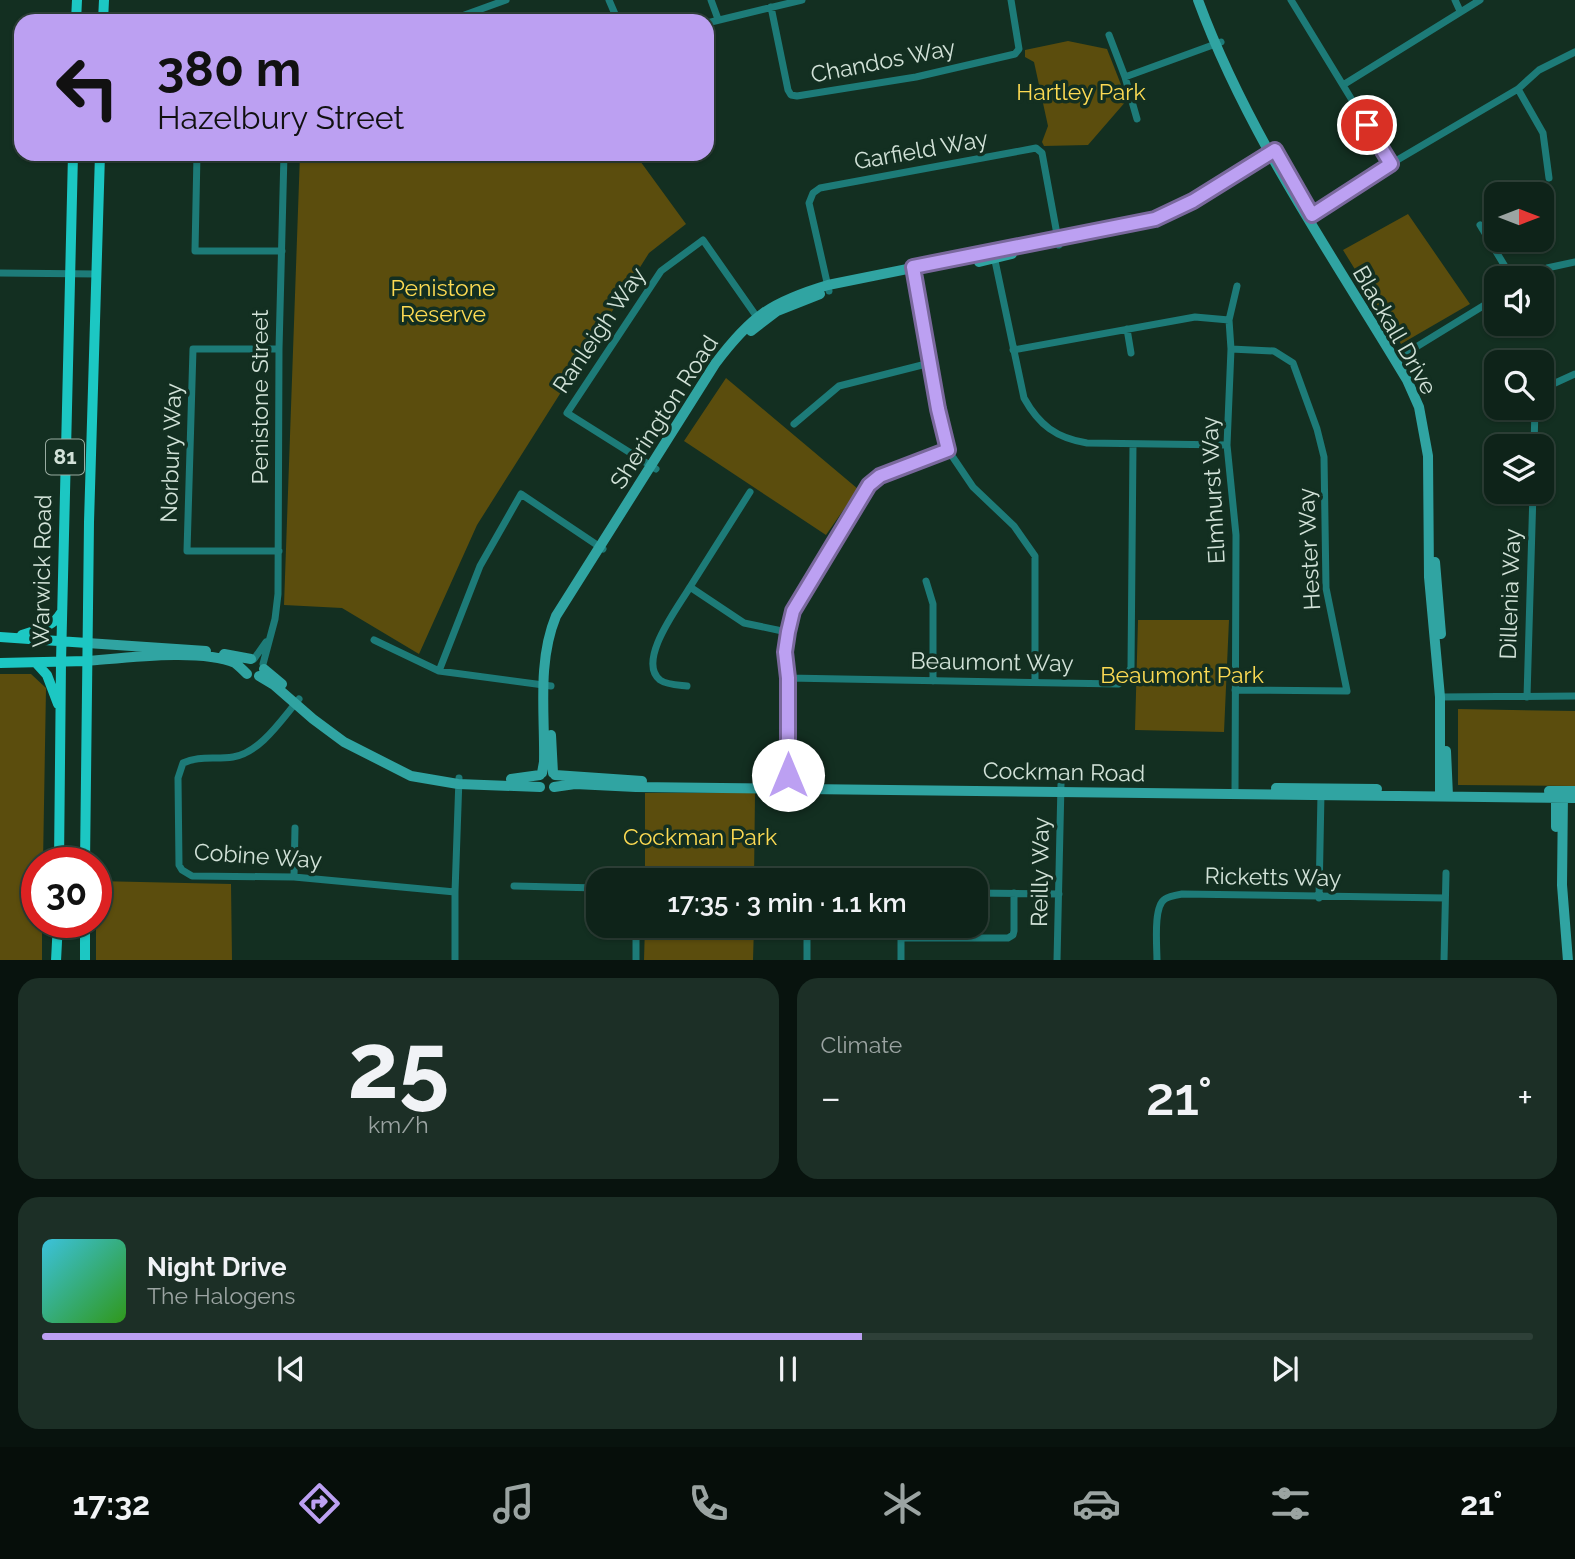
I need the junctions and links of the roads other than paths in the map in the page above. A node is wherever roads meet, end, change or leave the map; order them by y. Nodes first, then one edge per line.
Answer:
1 (506, 0) edge
2 (711, 0) edge
3 (802, 0) edge
4 (1011, 0) edge
5 (1198, 0) edge
6 (1204, 0) edge
7 (1292, 0) edge
8 (1455, 0) edge
9 (1480, 0) edge
10 (771, 7) junction
11 (1460, 12) junction
12 (468, 14) edge
13 (718, 19) junction
14 (714, 20) edge
15 (1109, 35) dead end
16 (1218, 43) junction
17 (1575, 52) edge
18 (1125, 77) junction
19 (1343, 85) junction
20 (1518, 89) junction
21 (1138, 119) dead end
22 (1274, 154) junction
23 (73, 161) edge
24 (100, 161) edge
25 (197, 161) edge
26 (284, 161) edge
27 (1391, 164) junction
28 (1549, 178) dead end
29 (1310, 217) junction
30 (1480, 225) dead end
31 (1059, 242) junction
32 (282, 251) junction
33 (994, 255) junction
34 (1575, 262) edge
35 (1505, 266) edge
36 (1554, 267) edge
37 (913, 270) junction
38 (0, 273) edge
39 (69, 274) junction
40 (96, 274) junction
41 (1237, 286) dead end
42 (829, 288) junction
43 (1484, 305) edge
44 (759, 319) junction
45 (1229, 320) junction
46 (1127, 329) junction
47 (279, 349) junction
48 (1231, 349) junction
49 (1013, 350) junction
50 (1131, 353) dead end
51 (1398, 358) junction
52 (930, 363) junction
53 (1575, 374) edge
54 (1554, 384) edge
55 (793, 424) dead end
56 (1133, 444) junction
57 (1227, 445) junction
58 (948, 450) junction
59 (653, 468) junction
60 (750, 492) dead end
61 (1533, 504) edge
62 (601, 547) junction
63 (279, 551) junction
64 (926, 581) dead end
65 (690, 587) junction
66 (62, 613) junction
67 (788, 632) junction
68 (0, 637) edge
69 (16, 637) junction
70 (61, 640) junction
71 (374, 640) dead end
72 (87, 643) junction
73 (87, 661) junction
74 (61, 662) junction
75 (0, 663) edge
76 (37, 664) junction
77 (258, 665) junction
78 (439, 671) junction
79 (788, 678) junction
80 (933, 681) junction
81 (1035, 681) junction
82 (547, 686) junction
83 (687, 686) dead end
84 (1236, 691) junction
85 (1575, 696) edge
86 (1443, 697) junction
87 (1527, 697) junction
88 (297, 701) junction
89 (60, 709) junction
90 (547, 774) junction
91 (459, 781) junction
92 (787, 785) junction
93 (540, 787) junction
94 (554, 787) junction
95 (1061, 787) junction
96 (1235, 791) junction
97 (1321, 792) junction
98 (1575, 792) edge
99 (1444, 793) junction
100 (1559, 795) junction
101 (1575, 798) edge
102 (295, 828) dead end
103 (59, 847) edge
104 (85, 847) edge
105 (1446, 873) dead end
106 (294, 877) junction
107 (514, 887) dead end
108 (586, 888) edge
109 (455, 892) junction
110 (988, 893) edge
111 (1014, 893) junction
112 (1059, 894) junction
113 (1319, 898) junction
114 (1445, 898) junction
115 (58, 938) edge
116 (85, 938) edge
117 (636, 938) edge
118 (807, 938) edge
119 (901, 938) edge
120 (988, 938) edge
121 (57, 960) edge
122 (85, 960) edge
123 (455, 960) edge
124 (636, 960) edge
125 (807, 960) edge
126 (901, 960) edge
127 (1058, 960) edge
128 (1157, 960) edge
129 (1444, 960) edge
130 (1561, 960) edge
131 (1568, 960) edge

1 - 12 street
2 - 13 street
3 - 10 street
4 - 10 street, Chandos Way
5 - 16 main road, Blackall Drive
6 - 16 main road, Blackall Drive
7 - 19 street
8 - 11 street
9 - 11 street
10 - 13 street
11 - 19 street
13 - 14 street
15 - 18 street
16 - 18 street
16 - 22 main road, Blackall Drive
17 - 20 street
18 - 21 street
19 - 27 street
20 - 27 street
20 - 28 street
22 - 29 main road, Blackall Drive
22 - 31 main road, Sherington Road
23 - 39 main road, Warwick Road / 81
24 - 40 main road, Warwick Road / 81
25 - 32 street
26 - 32 street, Penistone Street
27 - 29 street
29 - 51 main road, Blackall Drive
30 - 35 street
31 - 33 main road, Sherington Road
31 - 42 street, Garfield Way
32 - 47 street, Penistone Street
33 - 37 main road, Sherington Road
33 - 49 street
34 - 36 street
37 - 42 main road, Sherington Road
37 - 52 street
38 - 39 street
39 - 40 street
39 - 66 main road, Warwick Road / 81
40 - 72 main road, Warwick Road / 81
41 - 45 street, Elmhurst Way
42 - 44 main road, Sherington Road
43 - 51 street
44 - 59 main road, Sherington Road
44 - 59 street, Ranleigh Way
45 - 46 street
45 - 48 street, Elmhurst Way
46 - 49 street
46 - 50 street
47 - 63 street, Penistone Street
47 - 63 street, Norbury Way
48 - 57 street, Elmhurst Way
48 - 84 street, Hester Way
49 - 56 street
51 - 86 main road, Blackall Drive
52 - 55 street
52 - 58 street
53 - 54 street
56 - 57 street
56 - 81 street, Beaumont Way
57 - 84 street, Elmhurst Way
58 - 67 street
58 - 81 street
59 - 62 main road, Sherington Road
60 - 65 street
61 - 87 street, Dillenia Way
62 - 78 street
62 - 82 main road, Sherington Road
63 - 77 street, Penistone Street
64 - 80 street
65 - 67 street
65 - 83 street
66 - 69 main road
66 - 70 main road, Warwick Road / 81
67 - 79 street
68 - 69 main road
69 - 70 main road
70 - 72 main road
70 - 74 main road, Warwick Road / 81
71 - 78 street
72 - 73 main road, Warwick Road / 81
72 - 77 main road
73 - 74 main road
73 - 77 main road
73 - 104 main road, Warwick Road / 81
74 - 76 main road
74 - 89 main road, Warwick Road / 81
75 - 76 main road
76 - 89 main road
77 - 88 main road, Cockman Road
78 - 82 street
79 - 80 street, Beaumont Way
79 - 92 street
80 - 81 street, Beaumont Way
82 - 90 main road, Sherington Road
84 - 96 street, Elmhurst Way
85 - 87 street
86 - 87 street
86 - 99 main road, Blackall Drive
88 - 91 main road, Cockman Road
88 - 106 street, Cobine Way
89 - 103 main road, Warwick Road / 81
90 - 91 main road, Cockman Road
90 - 92 main road, Cockman Road
90 - 93 main road
90 - 94 main road
91 - 93 main road, Cockman Road
91 - 109 street
92 - 94 main road, Cockman Road
92 - 95 main road, Cockman Road
93 - 94 main road
95 - 96 main road, Cockman Road
95 - 112 street, Reilly Way
96 - 97 main road, Cockman Road
97 - 99 main road, Cockman Road
97 - 113 street
98 - 100 main road, Cockman Road
99 - 100 main road, Cockman Road
100 - 101 main road, Cockman Road
100 - 130 main road
100 - 131 main road
102 - 106 street
105 - 114 street
106 - 109 street, Cobine Way
107 - 108 street
109 - 123 street
110 - 111 street
111 - 112 street
111 - 120 street
112 - 127 street, Reilly Way
113 - 114 street, Ricketts Way
113 - 128 street, Ricketts Way
114 - 129 street
115 - 121 main road
116 - 122 main road
117 - 124 street
118 - 125 street
119 - 126 street

